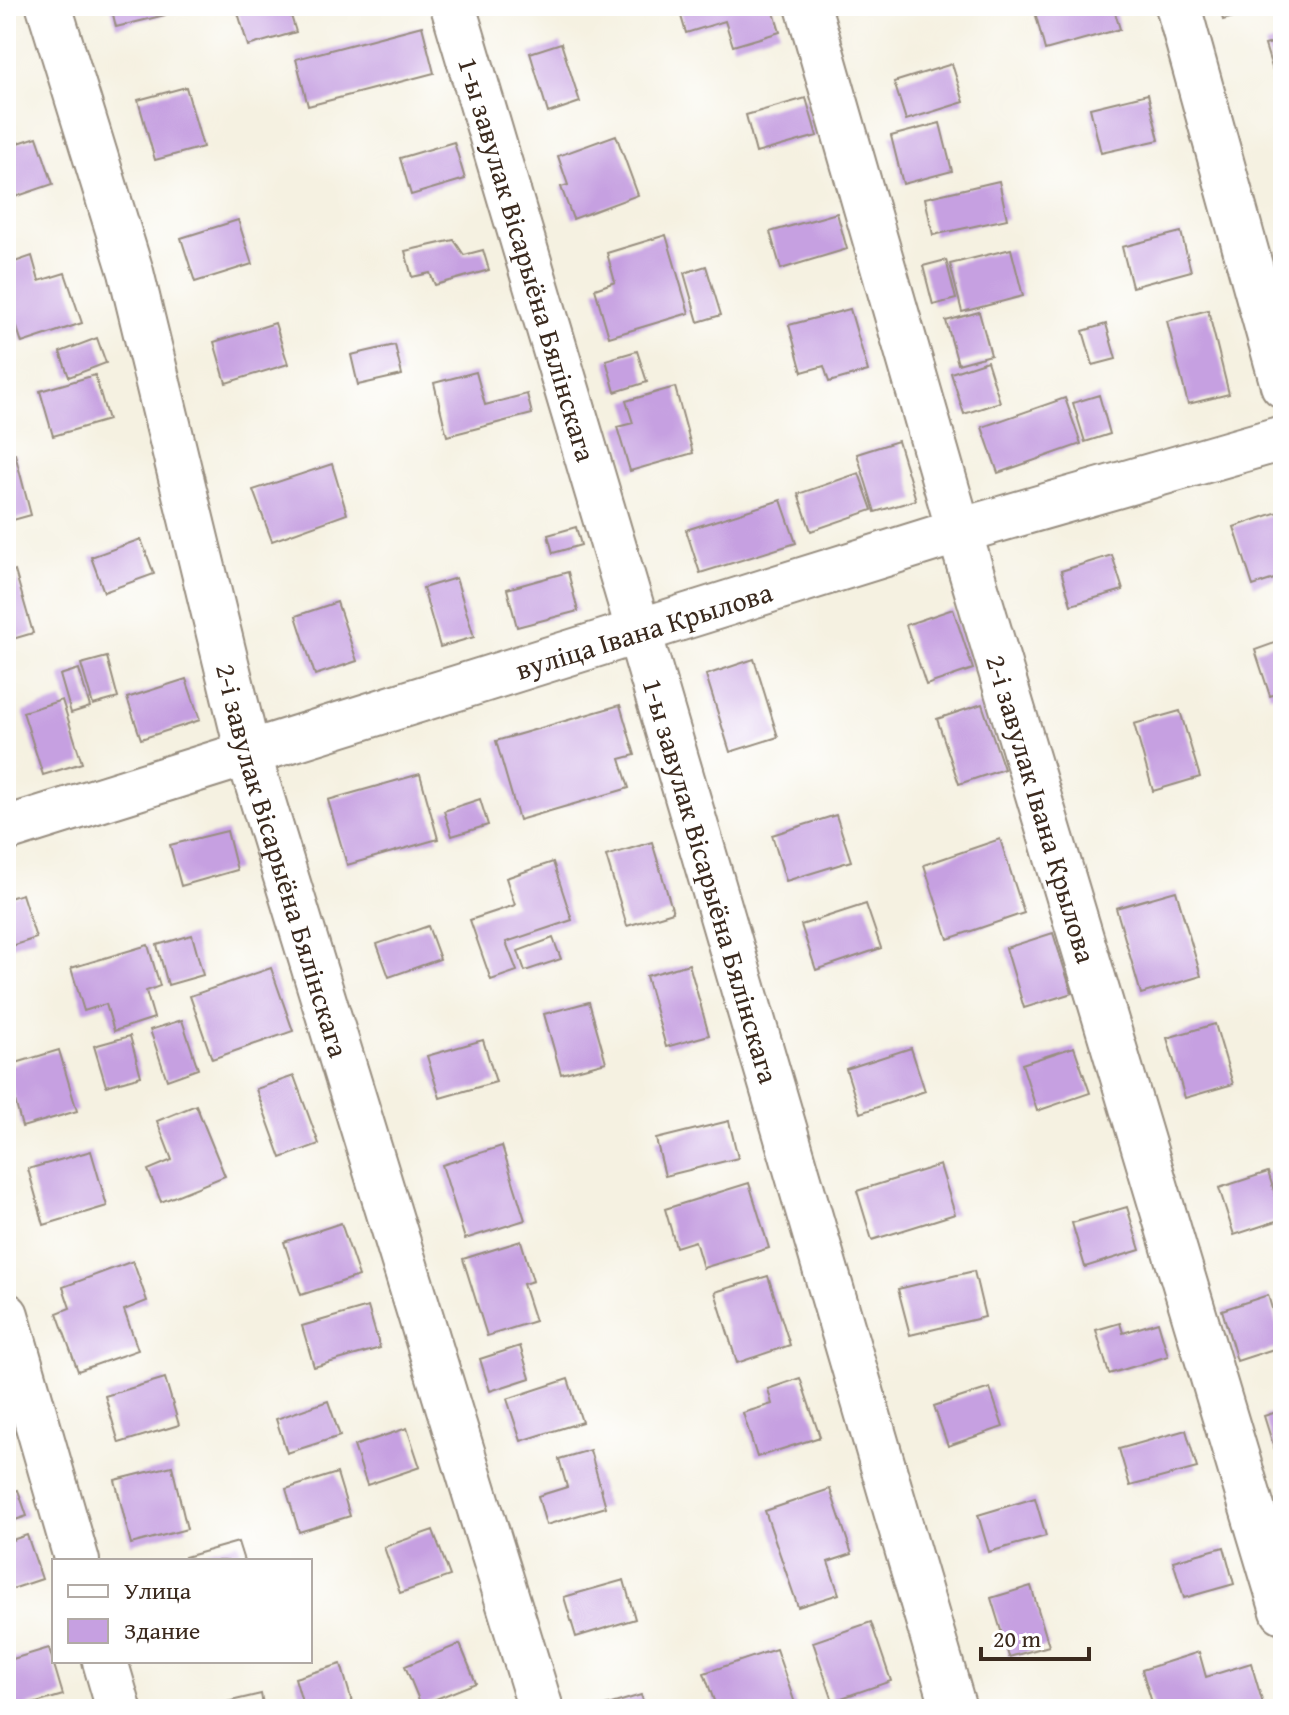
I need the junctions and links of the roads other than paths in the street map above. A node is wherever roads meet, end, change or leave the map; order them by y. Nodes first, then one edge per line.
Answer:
1 (49, 6) edge
2 (453, 6) edge
3 (808, 6) edge
4 (1178, 6) edge
5 (1283, 385) edge
6 (1283, 438) edge
7 (959, 531) junction
8 (639, 632) junction
9 (248, 753) junction
10 (6, 829) edge
11 (6, 1315) edge
12 (76, 1559) edge
13 (1283, 1611) edge
14 (106, 1663) edge
15 (119, 1709) edge
16 (541, 1709) edge
17 (954, 1709) edge

1 - 9 street, 2-і завулак Вісарыёна Бялінскага
2 - 8 street, 1-ы завулак Вісарыёна Бялінскага
3 - 7 street, 2-і завулак Івана Крылова
4 - 5 street
6 - 7 street, вуліца Івана Крылова
7 - 8 street, вуліца Івана Крылова
7 - 13 street, 2-і завулак Івана Крылова
8 - 9 street, вуліца Івана Крылова
8 - 17 street, 1-ы завулак Вісарыёна Бялінскага
9 - 10 street, вуліца Івана Крылова
9 - 16 street, 2-і завулак Вісарыёна Бялінскага
11 - 12 street
14 - 15 street

